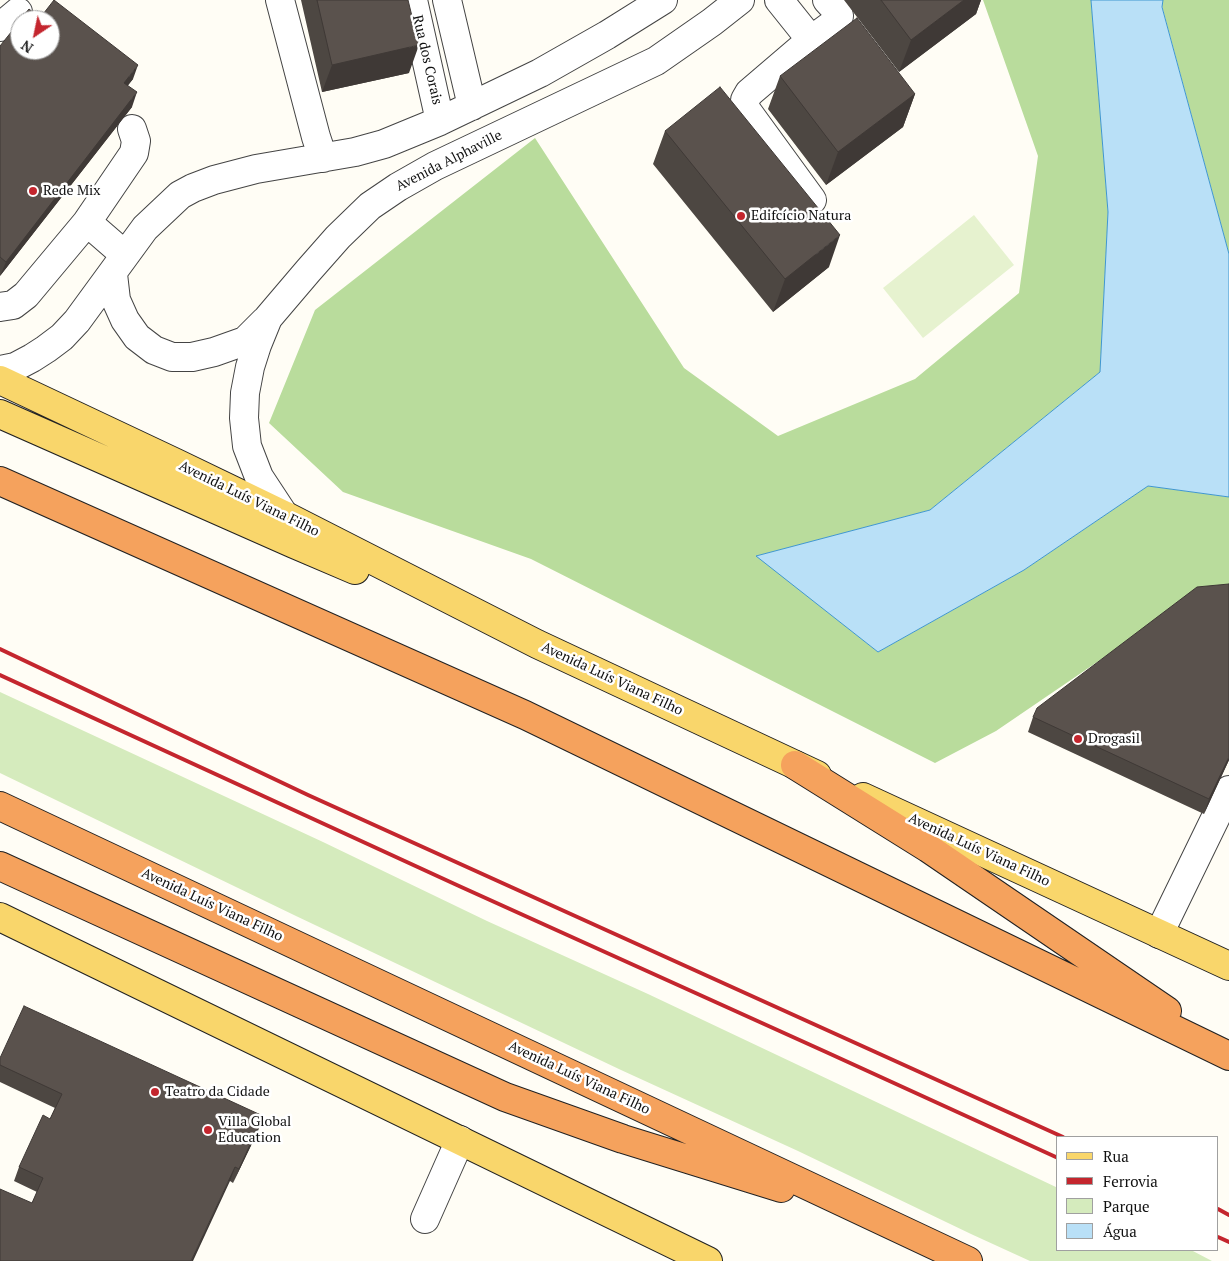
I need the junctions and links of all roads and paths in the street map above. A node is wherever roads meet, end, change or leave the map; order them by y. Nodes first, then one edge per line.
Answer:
1 (280, 0) edge
2 (413, 0) edge
3 (448, 0) edge
4 (663, 0) edge
5 (740, 0) edge
6 (779, 0) edge
7 (827, 0) edge
8 (811, 40) junction
9 (472, 106) junction
10 (440, 121) junction
11 (132, 128) dead end
12 (323, 158) junction
13 (812, 200) edge
14 (87, 222) junction
15 (119, 264) junction
16 (0, 307) edge
17 (268, 318) junction
18 (0, 370) edge
19 (0, 380) edge
20 (0, 414) edge
21 (0, 481) edge
22 (284, 515) junction
23 (537, 644) junction
24 (795, 765) junction
25 (1229, 790) edge
26 (0, 806) edge
27 (0, 866) edge
28 (0, 917) edge
29 (1159, 934) junction
30 (1229, 966) edge
31 (1229, 1052) edge
32 (1229, 1056) edge
33 (460, 1140) junction
34 (879, 1218) junction
35 (425, 1219) dead end
36 (708, 1261) edge
37 (968, 1261) edge

1 - 12 street
2 - 10 street, Rua dos Corais
3 - 9 street
4 - 9 street
5 - 17 street, Avenida Alphaville
6 - 8 street
7 - 8 street
8 - 13 street
9 - 10 street
10 - 12 street
11 - 14 street
12 - 15 street
14 - 15 street
14 - 16 street
15 - 17 street
15 - 18 street
17 - 22 street, Avenida Alphaville
19 - 22 main road, Avenida Luís Viana Filho
20 - 23 main road
21 - 32 highway
22 - 23 main road, Avenida Luís Viana Filho
23 - 24 main road, Avenida Luís Viana Filho
24 - 29 main road, Avenida Luís Viana Filho
24 - 31 highway
25 - 29 street
26 - 34 highway, Avenida Luís Viana Filho
27 - 34 highway
28 - 33 main road
29 - 30 main road, Avenida Luís Viana Filho
33 - 35 street
33 - 36 main road
34 - 37 highway, Avenida Luís Viana Filho

